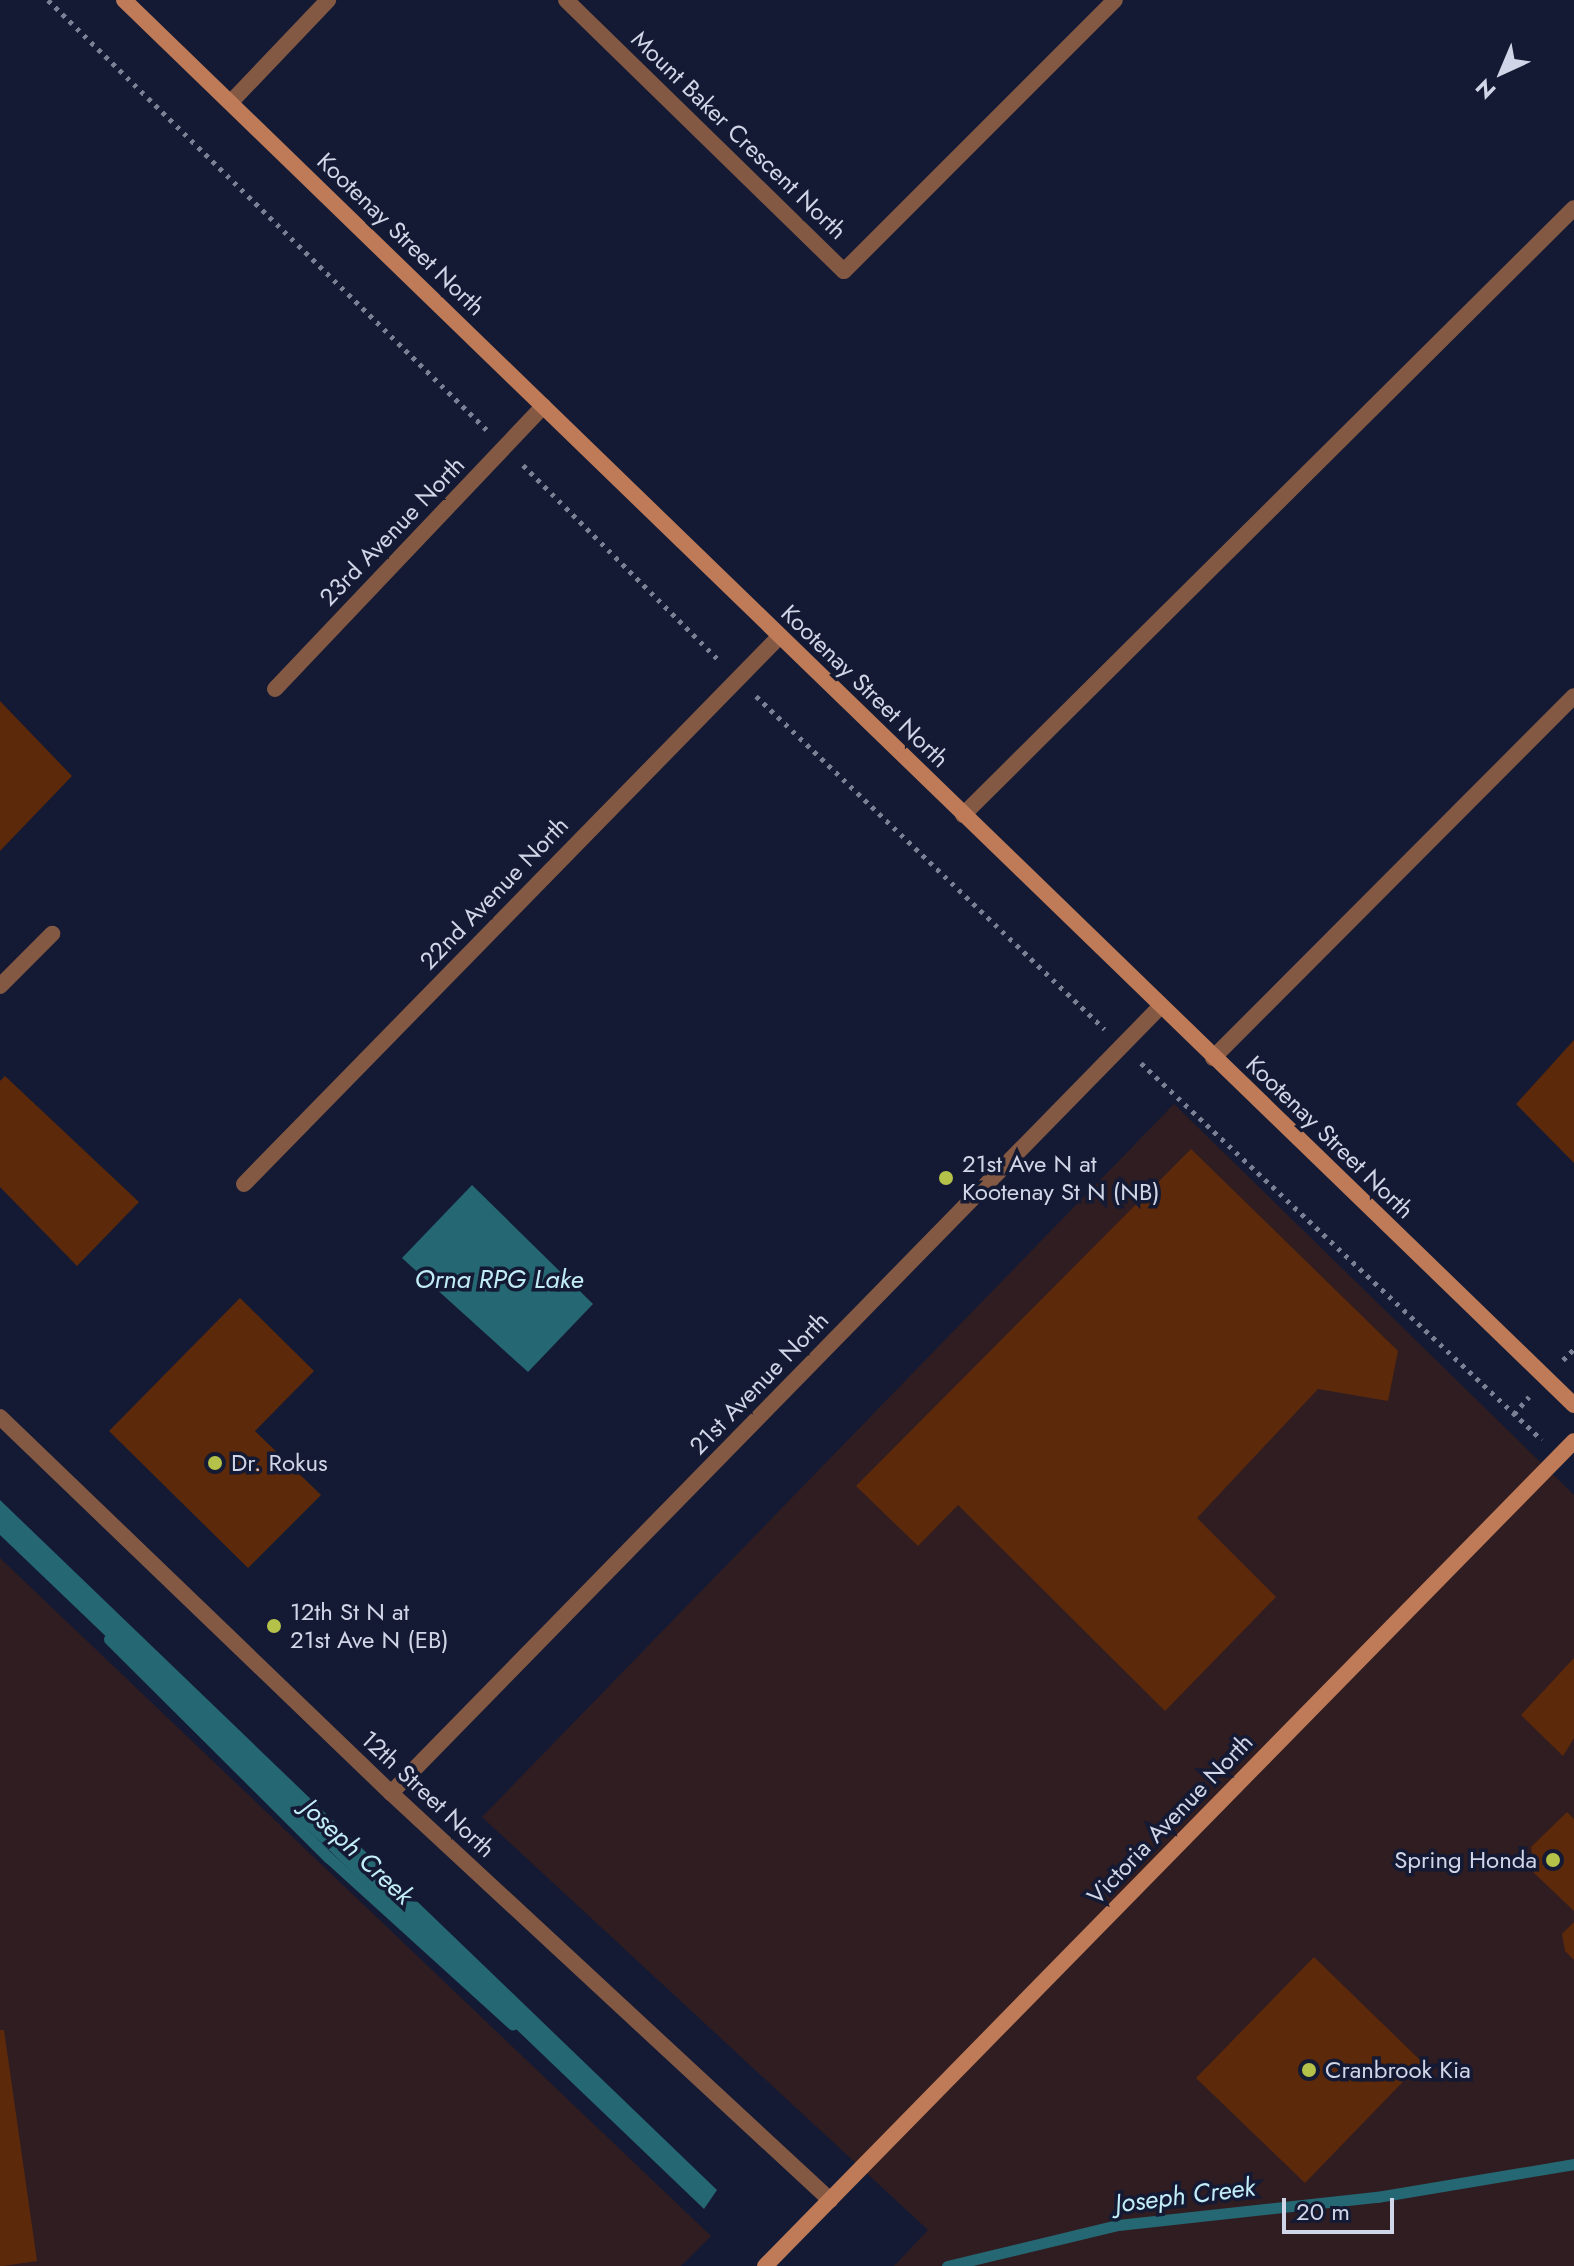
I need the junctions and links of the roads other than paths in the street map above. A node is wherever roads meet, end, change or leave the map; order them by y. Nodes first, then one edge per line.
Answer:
1 (124, 0) edge
2 (328, 0) edge
3 (566, 0) edge
4 (1115, 0) edge
5 (231, 102) junction
6 (1574, 208) edge
7 (544, 406) junction
8 (779, 637) junction
9 (275, 689) dead end
10 (1574, 696) edge
11 (963, 815) junction
12 (52, 934) dead end
13 (0, 986) edge
14 (1161, 1006) junction
15 (1213, 1058) junction
16 (244, 1184) dead end
17 (1574, 1405) edge
18 (0, 1417) edge
19 (1574, 1441) edge
20 (391, 1793) junction
21 (830, 2200) junction
22 (800, 2230) junction
23 (765, 2266) edge
24 (774, 2266) edge

1 - 5 street, Kootenay Street North
2 - 5 street
3 - 4 street, Mount Baker Crescent North
5 - 7 street, Kootenay Street North
6 - 11 street
7 - 8 street, Kootenay Street North
7 - 9 street, 23rd Avenue North
8 - 11 street, Kootenay Street North
8 - 16 street, 22nd Avenue North
10 - 15 street
11 - 14 street, Kootenay Street North
12 - 13 street
14 - 15 street, Kootenay Street North
14 - 20 street, 21st Avenue North
15 - 17 street, Kootenay Street North
18 - 20 street, 12th Street North
19 - 21 street, Victoria Avenue North
20 - 21 street, 12th Street North
21 - 22 street, Victoria Avenue North
22 - 23 street, Victoria Avenue North
22 - 24 street, Victoria Avenue North

